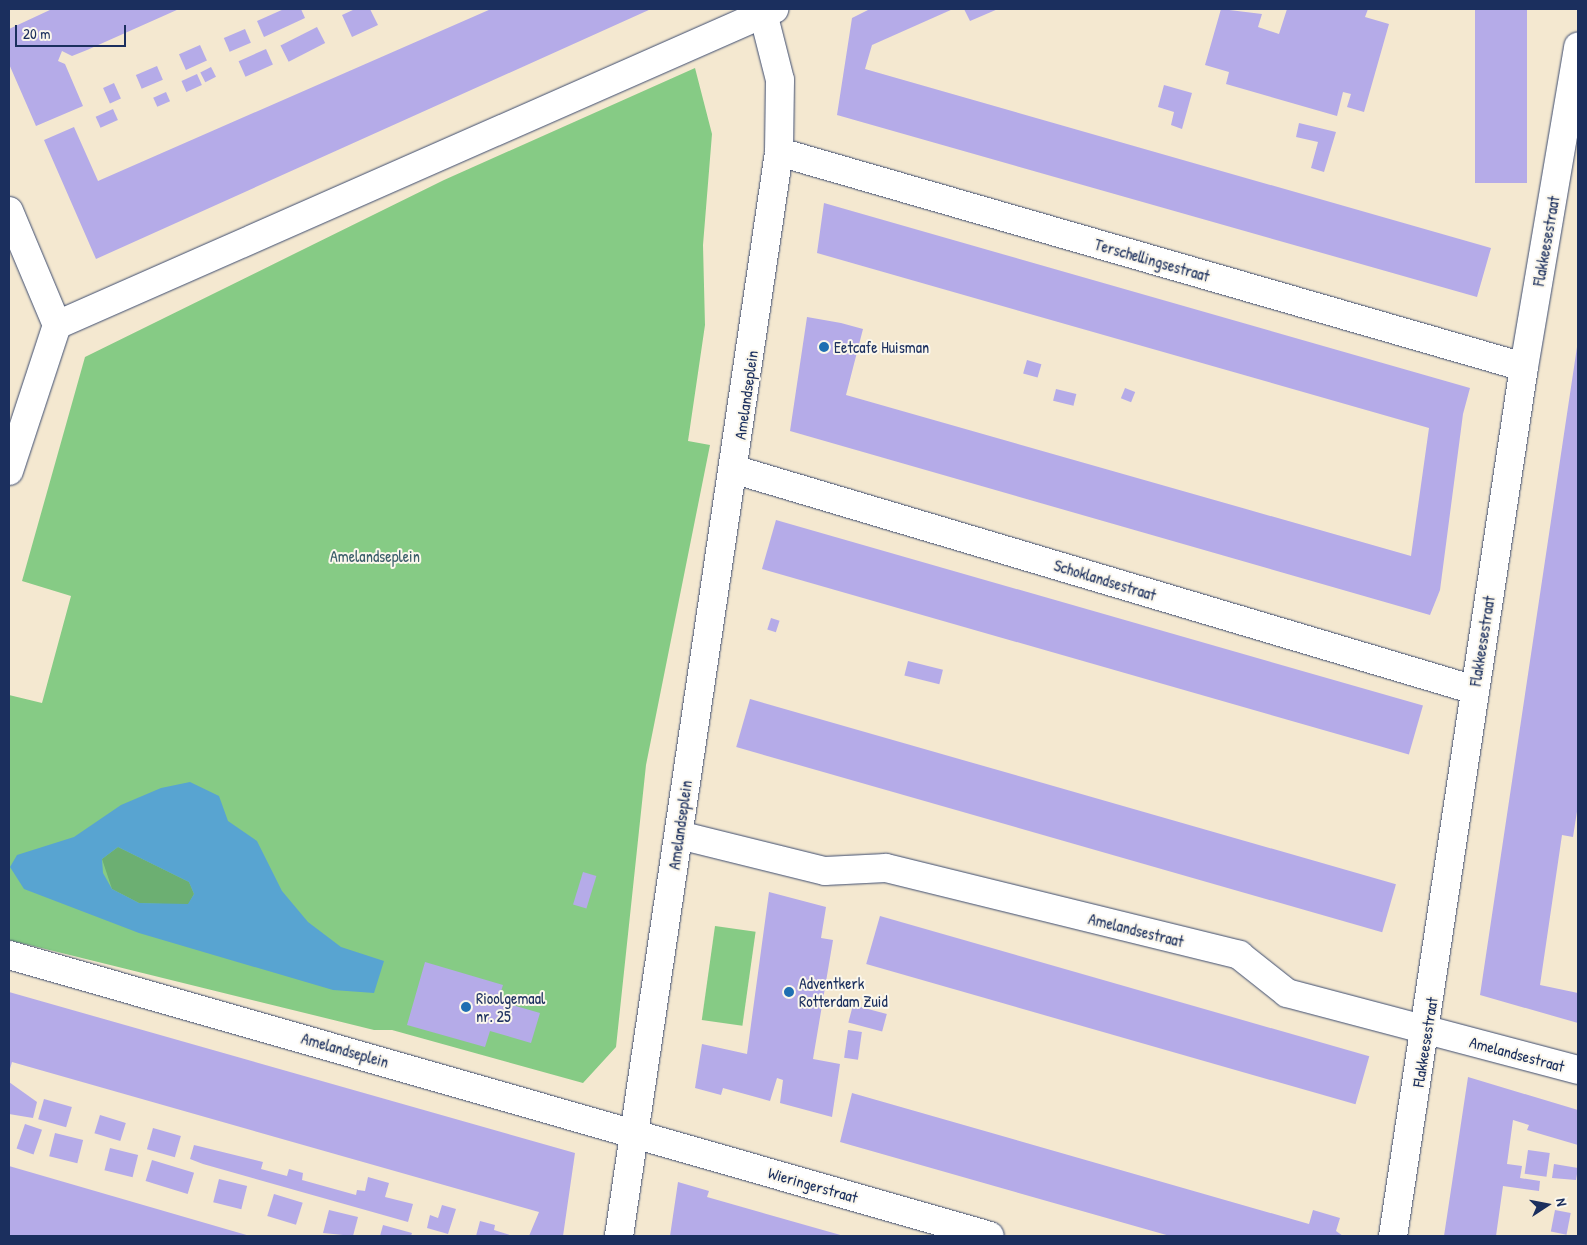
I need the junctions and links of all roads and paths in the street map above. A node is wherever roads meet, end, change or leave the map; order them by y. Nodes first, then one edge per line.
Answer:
1 (767, 10) edge
2 (1578, 47) edge
3 (779, 152) junction
4 (9, 211) edge
5 (57, 325) junction
6 (1524, 367) junction
7 (9, 470) edge
8 (736, 470) junction
9 (1475, 690) junction
10 (679, 835) junction
11 (9, 954) edge
12 (1428, 1030) junction
13 (1578, 1070) edge
14 (636, 1134) junction
15 (619, 1236) edge
16 (990, 1236) edge
17 (1394, 1236) edge

1 - 3 street, Amelandseplein
1 - 5 street, Amelandseplein
2 - 6 street, Flakkeesestraat
3 - 6 street, Terschellingsestraat
3 - 8 street, Amelandseplein
4 - 5 street
5 - 7 street
6 - 9 street, Flakkeesestraat
8 - 9 street, Schoklandsestraat
8 - 10 street, Amelandseplein
9 - 12 street, Flakkeesestraat
10 - 12 street, Amelandsestraat
10 - 14 street, Amelandseplein
11 - 14 street, Amelandseplein
12 - 13 street, Amelandsestraat
12 - 17 street, Flakkeesestraat
14 - 15 street
14 - 16 street, Wieringerstraat

